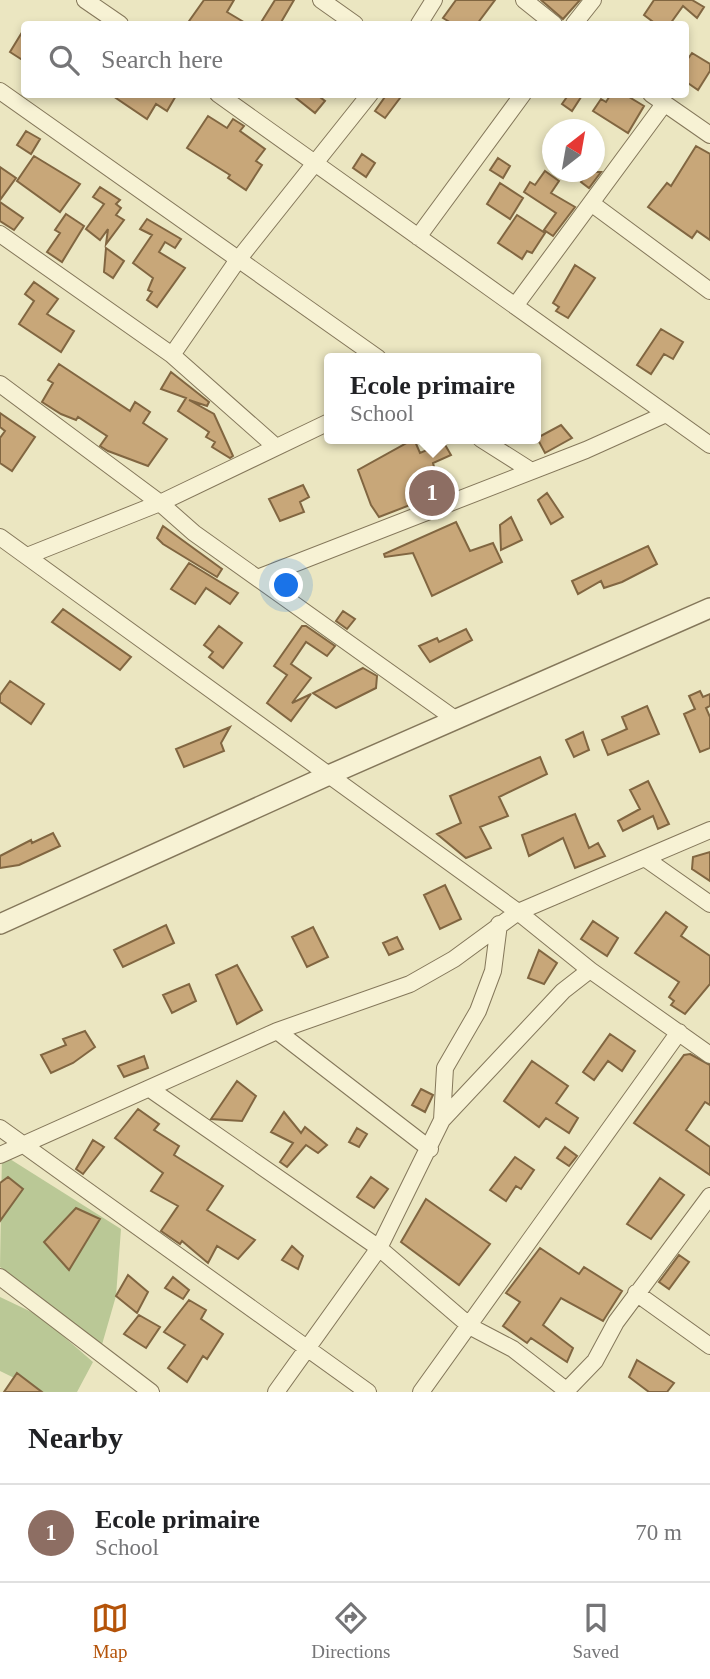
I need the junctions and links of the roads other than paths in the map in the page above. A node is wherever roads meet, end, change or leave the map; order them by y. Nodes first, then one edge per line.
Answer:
1 (85, 0) edge
2 (321, 0) edge
3 (434, 0) edge
4 (524, 0) edge
5 (593, 0) edge
6 (116, 21) edge
7 (351, 21) edge
8 (421, 21) edge
9 (550, 21) edge
10 (576, 21) edge
11 (0, 91) edge
12 (224, 98) edge
13 (367, 98) edge
14 (520, 98) edge
15 (657, 99) edge
16 (710, 135) edge
17 (316, 164) junction
18 (591, 203) junction
19 (0, 234) edge
20 (418, 237) junction
21 (237, 261) junction
22 (710, 290) edge
23 (515, 306) junction
24 (371, 353) edge
25 (172, 355) junction
26 (0, 384) edge
27 (666, 414) junction
28 (324, 424) edge
29 (489, 444) edge
30 (710, 445) edge
31 (276, 447) junction
32 (530, 470) junction
33 (160, 503) junction
34 (0, 537) edge
35 (27, 556) junction
36 (260, 577) junction
37 (710, 608) edge
38 (455, 719) junction
39 (329, 775) junction
40 (710, 830) edge
41 (646, 859) junction
42 (710, 904) edge
43 (518, 912) junction
44 (0, 924) edge
45 (499, 925) junction
46 (590, 970) junction
47 (278, 1031) junction
48 (679, 1032) junction
49 (710, 1055) edge
50 (150, 1088) junction
51 (442, 1120) junction
52 (0, 1128) edge
53 (22, 1145) junction
54 (430, 1149) junction
55 (0, 1155) edge
56 (710, 1196) edge
57 (380, 1248) junction
58 (0, 1277) edge
59 (636, 1293) junction
60 (471, 1327) junction
61 (710, 1346) edge
62 (307, 1350) junction
63 (566, 1391) edge
64 (151, 1392) edge
65 (276, 1392) edge
66 (368, 1392) edge
67 (421, 1392) edge

1 - 6 street
2 - 7 street
3 - 8 street
4 - 9 street
5 - 10 street
11 - 21 street
12 - 17 street
13 - 17 street
14 - 20 street
15 - 16 street
15 - 18 street
17 - 20 street
17 - 21 street
18 - 22 street
18 - 23 street
19 - 25 street
20 - 23 street
21 - 24 street
21 - 25 street
23 - 27 street
25 - 31 street
26 - 33 street
27 - 30 street
27 - 32 street
28 - 31 street
29 - 32 street
31 - 33 street
32 - 36 street
33 - 35 street
33 - 36 street
34 - 35 street
35 - 39 street
36 - 38 street
37 - 38 street
38 - 39 street
39 - 43 street
39 - 44 street
40 - 41 street
41 - 42 street
41 - 43 street
43 - 45 street
43 - 46 street
45 - 47 street
45 - 51 street
46 - 48 street
46 - 51 street
47 - 50 street
47 - 54 street
48 - 49 street
48 - 60 street
50 - 53 street
50 - 57 street
51 - 54 street
52 - 53 street
53 - 55 street
53 - 62 street
54 - 57 street
56 - 59 street
57 - 60 street
57 - 62 street
58 - 64 street
59 - 61 street
59 - 63 street
60 - 63 street
60 - 67 street
62 - 65 street
62 - 66 street

